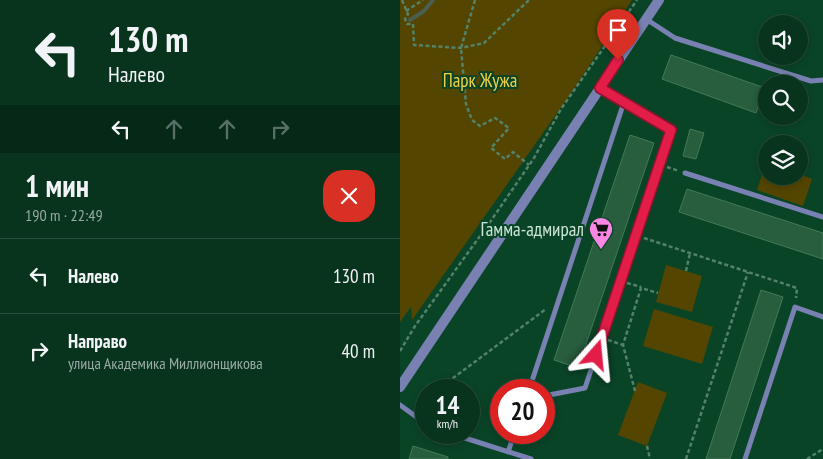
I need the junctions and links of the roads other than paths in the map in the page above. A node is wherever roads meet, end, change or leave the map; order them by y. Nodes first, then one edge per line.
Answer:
1 (659, 0) edge
2 (646, 19) junction
3 (823, 80) edge
4 (600, 88) junction
5 (624, 102) junction
6 (685, 173) dead end
7 (823, 217) edge
8 (823, 317) edge
9 (533, 379) edge
10 (400, 387) edge
11 (555, 394) edge
12 (400, 405) edge
13 (415, 416) edge
14 (480, 443) edge
15 (511, 444) edge
16 (508, 452) junction
17 (531, 459) edge
18 (745, 459) edge

1 - 2 street
2 - 3 lane
2 - 4 street
4 - 5 lane
4 - 10 street
5 - 9 lane
5 - 11 lane
6 - 7 lane
8 - 18 lane
12 - 13 lane
14 - 16 lane
15 - 16 lane
16 - 17 lane

